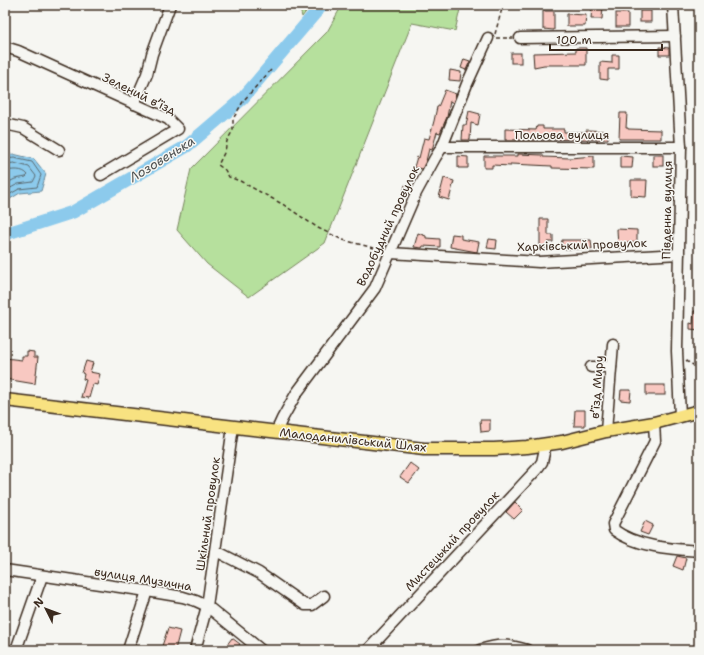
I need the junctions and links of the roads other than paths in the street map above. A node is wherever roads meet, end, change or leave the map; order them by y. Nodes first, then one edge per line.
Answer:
1 (170, 5) edge
2 (673, 5) edge
3 (675, 36) junction
4 (491, 38) road end
5 (520, 38) road end
6 (5, 47) edge
7 (134, 104) junction
8 (5, 124) edge
9 (442, 147) junction
10 (681, 147) junction
11 (59, 150) dead end
12 (101, 175) dead end
13 (390, 253) junction
14 (679, 254) junction
15 (613, 344) dead end
16 (591, 367) dead end
17 (611, 367) junction
18 (5, 400) edge
19 (699, 411) edge
20 (680, 416) junction
21 (654, 423) junction
22 (233, 427) junction
23 (606, 431) junction
24 (276, 432) junction
25 (546, 444) junction
26 (216, 551) junction
27 (699, 551) edge
28 (5, 570) edge
29 (42, 576) junction
30 (148, 591) junction
31 (324, 596) dead end
32 (207, 606) junction
33 (16, 650) edge
34 (128, 650) edge
35 (195, 650) edge
36 (261, 650) edge
37 (368, 650) edge
38 (480, 650) edge
39 (527, 650) edge

1 - 7 street
2 - 3 street, Південна вулиця
3 - 5 street
3 - 10 street, Південна вулиця
4 - 9 street, Водобудний провулок
6 - 7 street, Зелений в’їзд
7 - 12 street, Зелений в’їзд
8 - 11 street
9 - 10 street, Польова вулиця
9 - 13 street, Водобудний провулок
10 - 14 street, Південна вулиця
13 - 14 street, Харківський провулок
13 - 24 street, Водобудний провулок
14 - 20 street, Південна вулиця
15 - 17 street, в’їзд Миру
16 - 17 street
17 - 23 street, в’їзд Миру
18 - 22 main road, Малоданилівський Шлях
19 - 20 main road, Малоданилівський Шлях
20 - 21 main road, Малоданилівський Шлях
21 - 23 main road, Малоданилівський Шлях
21 - 27 street
22 - 24 main road, Малоданилівський Шлях
22 - 26 street, Шкільний провулок
23 - 25 main road, Малоданилівський Шлях
24 - 25 main road, Малоданилівський Шлях
25 - 37 street, Мистецький провулок
26 - 31 street
26 - 32 street, Шкільний провулок
28 - 29 street, вулиця Музична
29 - 30 street, вулиця Музична
29 - 33 street
30 - 32 street, вулиця Музична
30 - 34 street
32 - 35 street, Шкільний провулок
32 - 36 street, вулиця Музична
38 - 39 street

